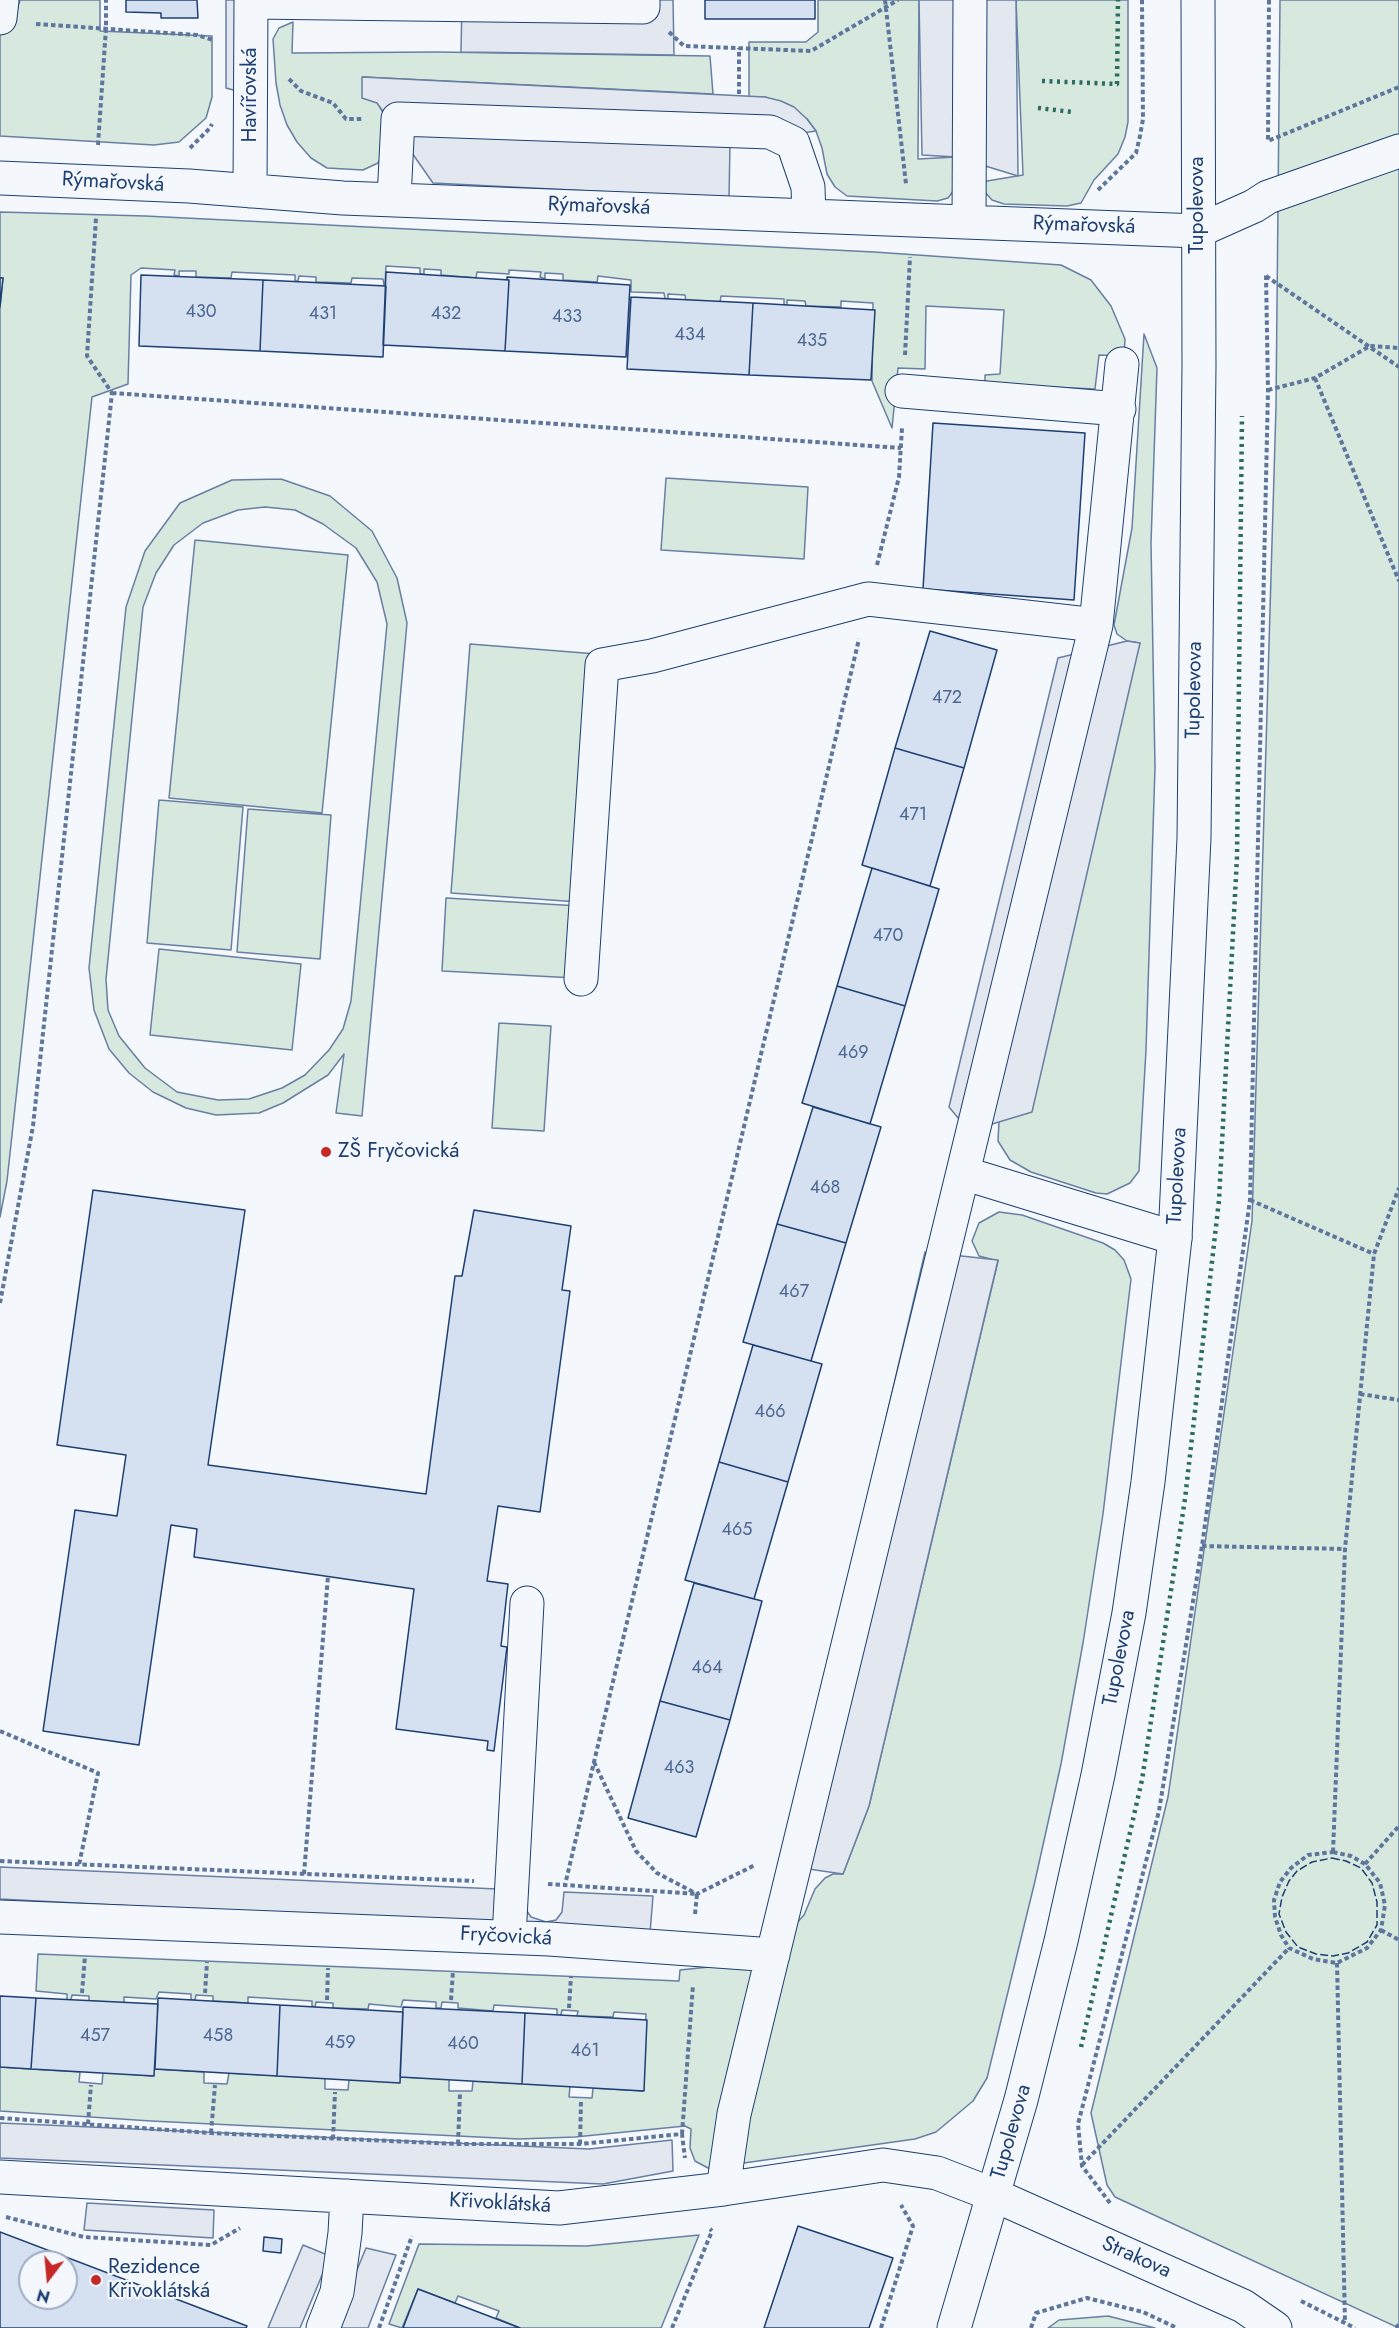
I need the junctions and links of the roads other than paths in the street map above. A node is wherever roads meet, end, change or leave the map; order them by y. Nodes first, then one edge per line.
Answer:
1 (2, 0) edge
2 (970, 0) edge
3 (1198, 0) edge
4 (250, 1) edge
5 (643, 4) edge
6 (0, 18) edge
7 (1399, 151) edge
8 (0, 178) edge
9 (250, 191) junction
10 (394, 199) junction
11 (809, 216) junction
12 (969, 222) junction
13 (1198, 231) junction
14 (1122, 364) dead end
15 (902, 391) road end
16 (1119, 409) junction
17 (1096, 625) junction
18 (581, 979) dead end
19 (963, 1173) junction
20 (1175, 1238) junction
21 (527, 1604) dead end
22 (0, 1917) edge
23 (509, 1937) junction
24 (773, 1955) junction
25 (0, 2177) edge
26 (723, 2188) junction
27 (994, 2195) junction
28 (347, 2196) junction
29 (323, 2328) edge
30 (954, 2328) edge
31 (1275, 2328) edge

1 - 6 street
2 - 12 street
3 - 13 street, Tupolevova
4 - 5 street
4 - 9 street, Havířovská
7 - 13 street
8 - 9 street, Rýmařovská
9 - 10 street, Rýmařovská
10 - 11 street, Rýmařovská
10 - 11 street
11 - 12 street, Rýmařovská
12 - 13 street, Rýmařovská
13 - 20 street, Tupolevova
14 - 16 street
15 - 16 street
16 - 17 street
17 - 18 street
17 - 19 street
19 - 20 street
19 - 24 street
20 - 27 street, Tupolevova
21 - 23 street
22 - 23 street, Fryčovická
23 - 24 street, Fryčovická
24 - 26 street
25 - 28 street, Křivoklátská
26 - 27 street, Křivoklátská
26 - 28 street, Křivoklátská
27 - 30 street, Tupolevova
27 - 31 street, Strakova
28 - 29 street

